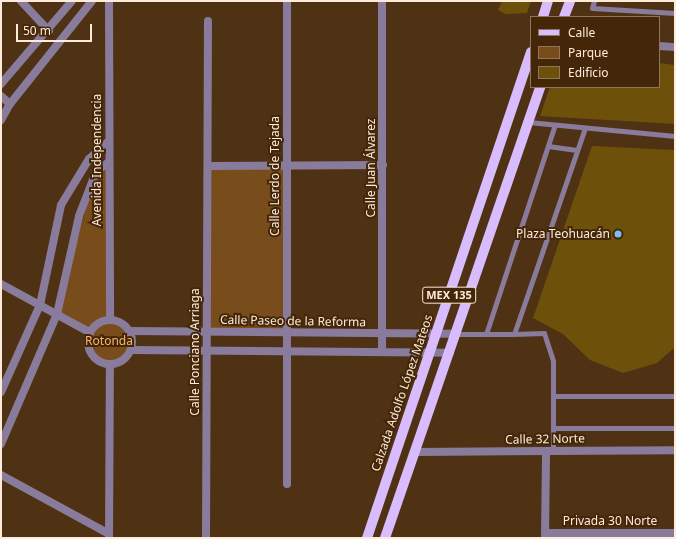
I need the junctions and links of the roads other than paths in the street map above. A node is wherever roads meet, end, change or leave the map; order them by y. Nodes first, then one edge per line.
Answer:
1 (21, 1) edge
2 (72, 1) edge
3 (92, 1) edge
4 (109, 1) edge
5 (287, 1) edge
6 (382, 1) edge
7 (548, 1) edge
8 (570, 1) edge
9 (594, 1) edge
10 (675, 13) edge
11 (543, 16) edge
12 (564, 16) edge
13 (208, 21) dead end
14 (49, 31) junction
15 (660, 46) edge
16 (675, 47) edge
17 (530, 55) edge
18 (1, 84) edge
19 (540, 88) edge
20 (1, 96) edge
21 (10, 104) junction
22 (1, 120) edge
23 (528, 122) junction
24 (554, 127) junction
25 (585, 128) junction
26 (675, 136) edge
27 (108, 142) junction
28 (548, 146) junction
29 (577, 150) junction
30 (109, 162) junction
31 (383, 165) junction
32 (209, 166) junction
33 (288, 166) junction
34 (521, 230) junction
35 (548, 237) junction
36 (1, 284) edge
37 (40, 305) junction
38 (57, 314) junction
39 (110, 319) junction
40 (130, 331) junction
41 (89, 332) junction
42 (208, 332) junction
43 (286, 334) junction
44 (436, 334) junction
45 (456, 334) junction
46 (486, 334) junction
47 (514, 334) junction
48 (383, 335) junction
49 (131, 350) junction
50 (207, 350) junction
51 (286, 351) junction
52 (382, 351) junction
53 (430, 351) junction
54 (450, 353) junction
55 (110, 364) junction
56 (1, 392) edge
57 (553, 396) junction
58 (675, 396) edge
59 (553, 428) junction
60 (675, 428) edge
61 (1, 444) edge
62 (675, 450) edge
63 (549, 451) junction
64 (416, 452) junction
65 (1, 475) edge
66 (287, 484) dead end
67 (675, 533) edge
68 (109, 536) edge
69 (545, 536) edge
70 (206, 538) edge
71 (366, 538) edge
72 (385, 538) edge

1 - 14 street
2 - 14 street
3 - 21 street
4 - 27 street, Avenida Independencia
5 - 33 street, Calle Lerdo de Tejada
6 - 31 street, Calle Juan Álvarez
7 - 11 main road
8 - 12 main road
9 - 10 lane
13 - 32 street, Calle Ponciano Arriaga
14 - 18 street
15 - 16 street
17 - 44 main road, Calzada Adolfo López Mateos / MEX 135
19 - 23 main road, MEX 135
20 - 21 street
21 - 22 street
23 - 24 lane
23 - 45 main road, MEX 135
24 - 25 lane
24 - 28 lane
25 - 26 lane
25 - 29 lane
27 - 30 street, Avenida Independencia
27 - 37 street
28 - 29 lane
28 - 34 lane
29 - 35 lane
30 - 38 street
30 - 39 street, Avenida Independencia
31 - 33 street
31 - 48 street, Calle Juan Álvarez
32 - 33 street
32 - 42 street, Calle Ponciano Arriaga
33 - 43 street, Calle Lerdo de Tejada
34 - 35 lane
34 - 46 lane
35 - 47 lane
36 - 37 street
37 - 38 street
37 - 56 street
38 - 41 street
38 - 61 street
39 - 40 street
39 - 41 street
40 - 42 street, Calle Paseo de la Reforma
40 - 49 street
41 - 55 street
42 - 43 street, Calle Paseo de la Reforma
42 - 50 street, Calle Ponciano Arriaga
43 - 48 street, Calle Paseo de la Reforma
43 - 51 street, Calle Lerdo de Tejada
44 - 45 street, Calle Paseo de la Reforma
44 - 48 street, Calle Paseo de la Reforma
44 - 53 main road, Calzada Adolfo López Mateos / MEX 135
45 - 46 lane
45 - 54 main road, MEX 135
46 - 47 lane
47 - 57 lane
48 - 52 street, Calle Juan Álvarez
49 - 50 street
49 - 55 street
50 - 51 street
50 - 70 street, Calle Ponciano Arriaga
51 - 52 street
51 - 66 street, Calle Lerdo de Tejada
52 - 53 street
53 - 54 street
53 - 71 main road, Calzada Adolfo López Mateos / MEX 135
54 - 64 main road, MEX 135
55 - 68 street
57 - 58 lane
57 - 59 lane
59 - 60 lane
59 - 63 lane
62 - 63 street, Calle 32 Norte
63 - 64 street, Calle 32 Norte
63 - 69 street
64 - 72 main road, MEX 135
65 - 68 street
67 - 69 street, Privada 30 Norte

